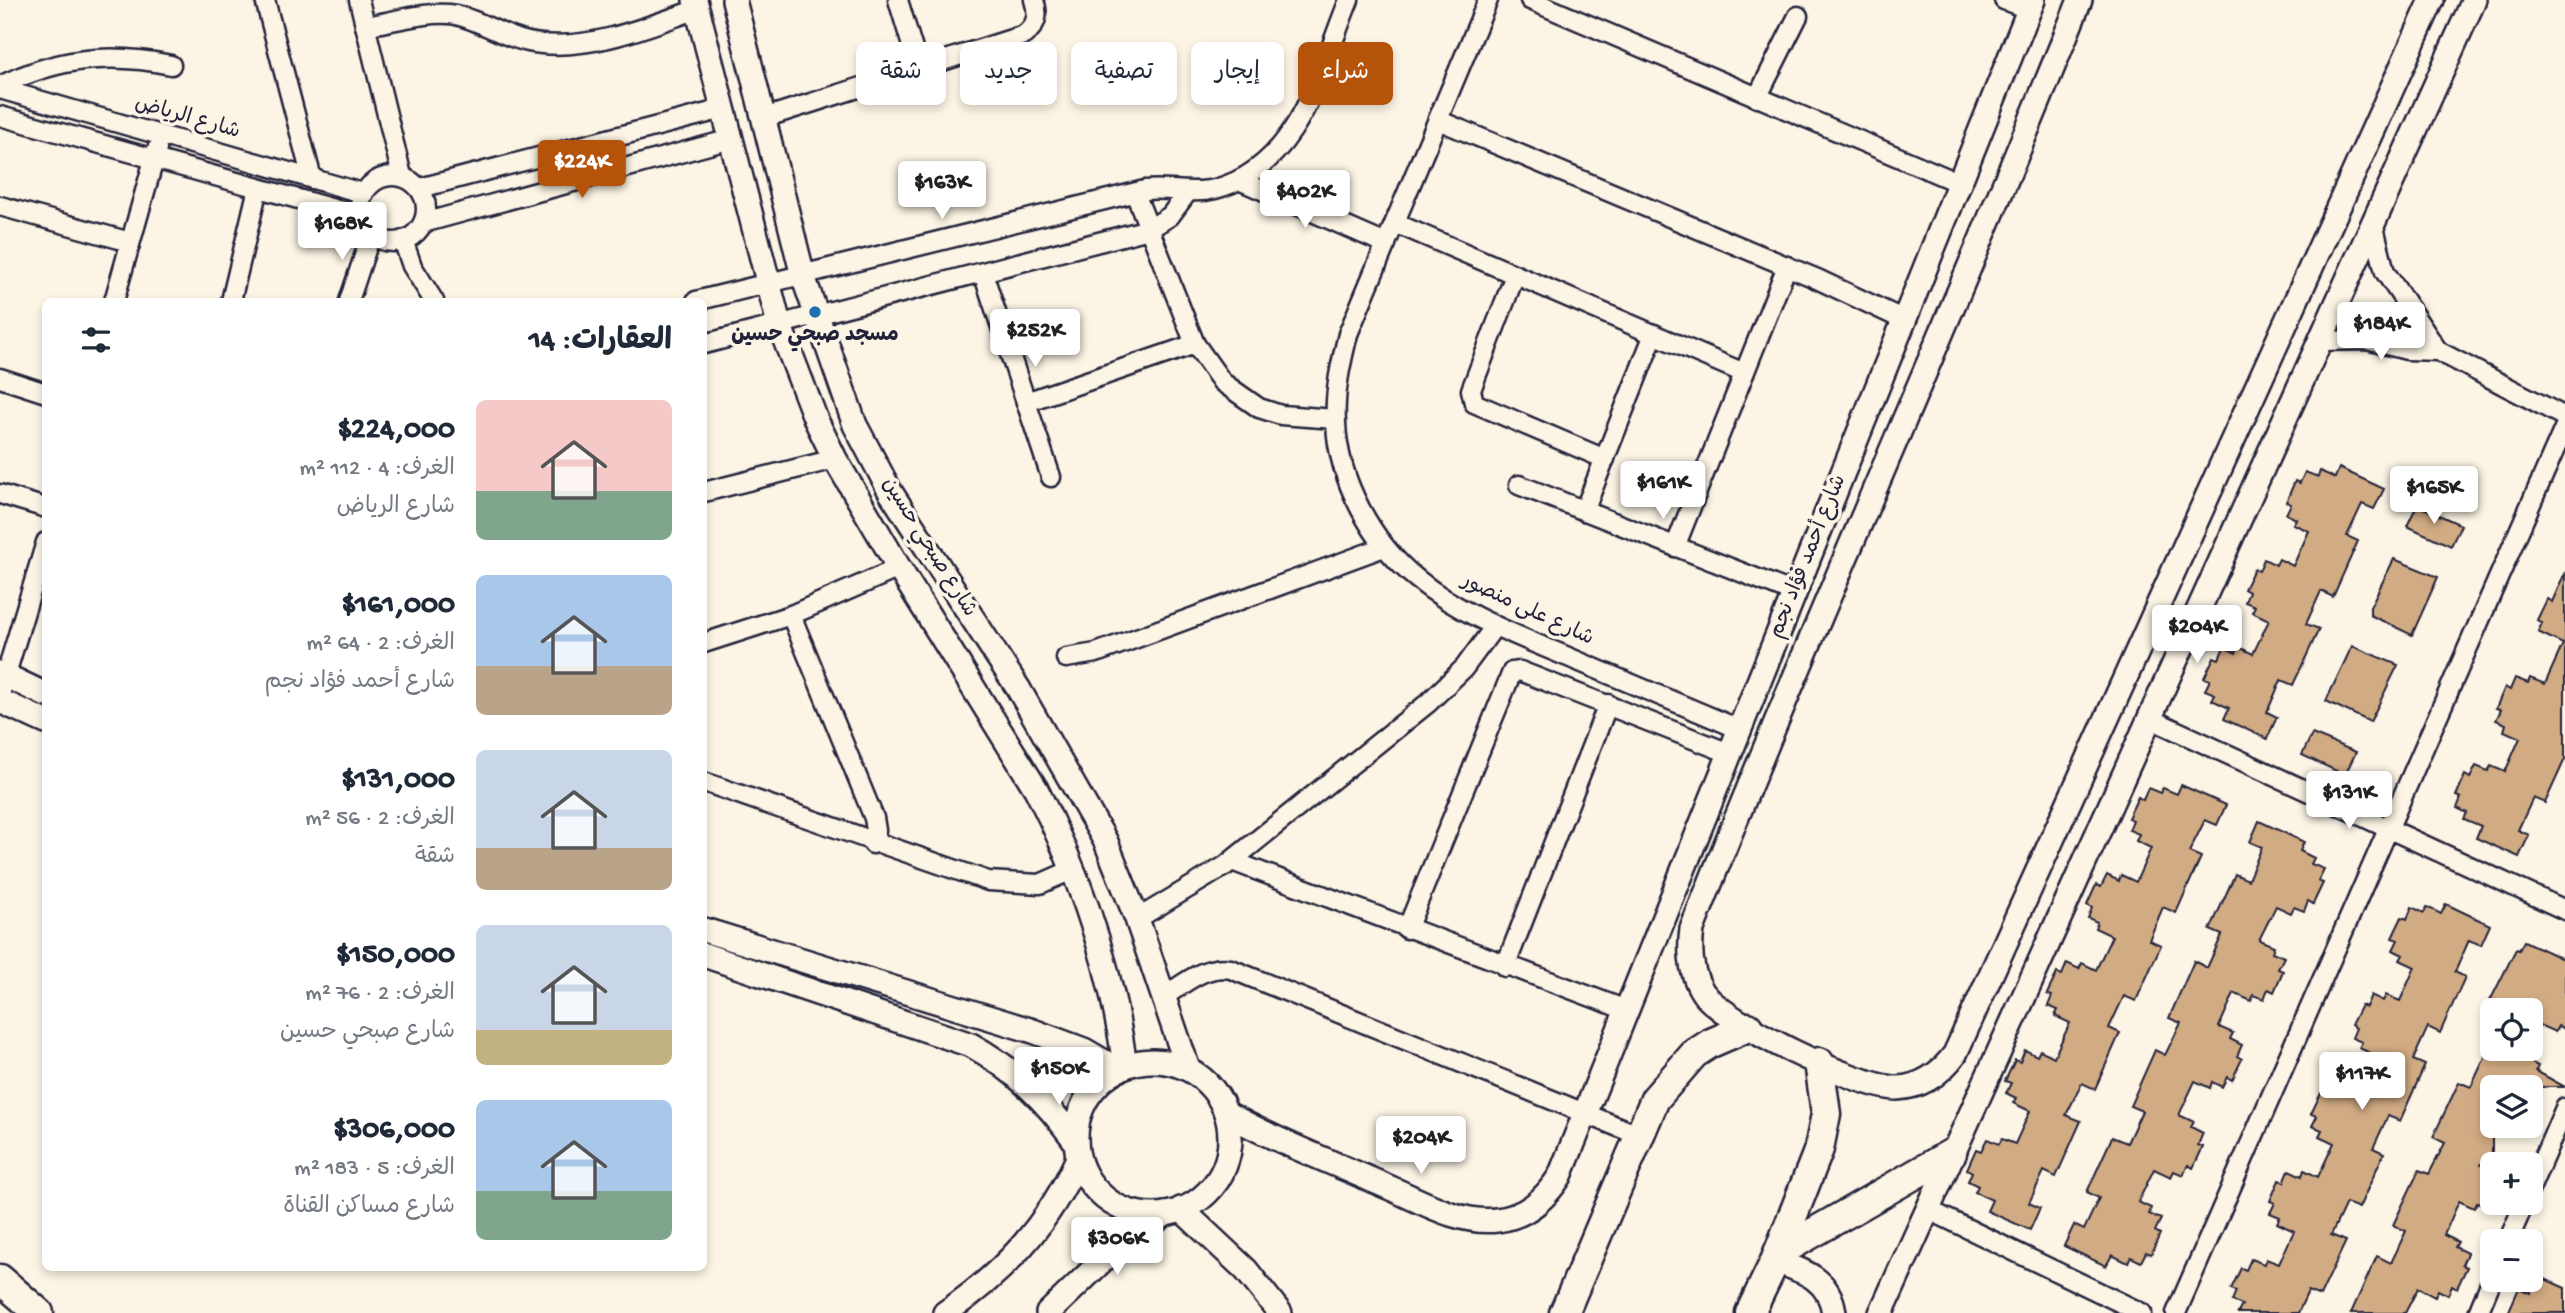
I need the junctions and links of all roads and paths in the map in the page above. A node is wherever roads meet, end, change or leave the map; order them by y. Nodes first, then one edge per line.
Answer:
1 (265, 0) edge
2 (359, 0) edge
3 (734, 0) edge
4 (898, 0) edge
5 (1034, 0) edge
6 (1349, 0) edge
7 (1488, 0) edge
8 (1530, 0) edge
9 (2004, 0) edge
10 (2080, 0) edge
11 (2432, 0) edge
12 (2474, 0) edge
13 (696, 4) edge
14 (2031, 5) edge
15 (1798, 16) dead end
16 (365, 26) junction
17 (911, 42) edge
18 (946, 60) edge
19 (171, 65) dead end
20 (2399, 72) junction
21 (0, 88) edge
22 (856, 89) edge
23 (2433, 90) junction
24 (1757, 97) junction
25 (723, 109) junction
26 (0, 116) edge
27 (764, 118) junction
28 (1438, 120) junction
29 (160, 135) junction
30 (731, 139) junction
31 (154, 159) junction
32 (2357, 167) junction
33 (402, 177) junction
34 (312, 179) junction
35 (1239, 180) junction
36 (1959, 183) junction
37 (2391, 183) junction
38 (258, 188) junction
39 (419, 188) junction
40 (362, 193) junction
41 (1135, 193) junction
42 (1188, 193) junction
43 (0, 206) edge
44 (359, 216) junction
45 (423, 223) junction
46 (1395, 223) junction
47 (2373, 223) junction
48 (1149, 229) junction
49 (372, 235) junction
50 (404, 240) junction
51 (130, 242) junction
52 (1386, 244) junction
53 (1787, 266) junction
54 (983, 273) junction
55 (1515, 275) junction
56 (803, 276) junction
57 (768, 285) junction
58 (115, 298) edge
59 (232, 298) edge
60 (350, 298) edge
61 (432, 298) edge
62 (707, 299) edge
63 (815, 316) junction
64 (1904, 320) junction
65 (779, 324) junction
66 (1654, 334) junction
67 (2320, 341) junction
68 (707, 343) edge
69 (1195, 344) junction
70 (2438, 351) junction
71 (1744, 373) junction
72 (0, 378) edge
73 (42, 392) edge
74 (1026, 402) junction
75 (2565, 417) edge
76 (1335, 419) junction
77 (2565, 426) edge
78 (1605, 459) junction
79 (835, 460) junction
80 (1051, 477) dead end
81 (1519, 485) dead end
82 (707, 491) edge
83 (0, 494) edge
84 (42, 507) edge
85 (1584, 511) junction
86 (1384, 547) junction
87 (1675, 547) junction
88 (42, 555) edge
89 (899, 568) junction
90 (1794, 593) junction
91 (791, 615) junction
92 (1495, 626) junction
93 (707, 642) edge
94 (1066, 659) dead end
95 (2, 681) edge
96 (42, 694) edge
97 (0, 701) edge
98 (1608, 704) junction
99 (2149, 718) junction
100 (42, 720) edge
101 (1739, 729) junction
102 (1730, 753) junction
103 (707, 783) edge
104 (2387, 827) junction
105 (873, 844) junction
106 (1232, 860) junction
107 (1074, 869) junction
108 (2565, 910) edge
109 (1138, 919) junction
110 (1407, 929) junction
111 (707, 931) edge
112 (707, 956) edge
113 (1505, 967) junction
114 (1163, 997) junction
115 (1626, 1010) junction
116 (1748, 1027) junction
117 (1819, 1062) junction
118 (1121, 1068) junction
119 (1188, 1069) junction
120 (2565, 1108) edge
121 (1226, 1113) junction
122 (1584, 1113) junction
123 (1638, 1135) junction
124 (1077, 1150) junction
125 (1952, 1153) junction
126 (2543, 1159) edge
127 (1927, 1209) junction
128 (1173, 1212) junction
129 (1777, 1257) junction
130 (0, 1279) edge
131 (2486, 1292) edge
132 (39, 1313) edge
133 (945, 1313) edge
134 (1048, 1313) edge
135 (1280, 1313) edge
136 (1564, 1313) edge
137 (1750, 1313) edge
138 (1834, 1313) edge
139 (1881, 1313) edge
140 (2142, 1313) edge
141 (2176, 1313) edge
142 (2477, 1313) edge

1 - 34 street
2 - 16 street
3 - 27 street, شارع صبحي حسين
4 - 17 street
5 - 18 street
6 - 35 street
7 - 28 street, شارع على منصور
8 - 24 street
9 - 14 street
10 - 116 street, شارع أحمد فؤاد نجم
11 - 20 street, شارع أحمد فؤاد نجم
12 - 23 street
13 - 16 street
13 - 25 street, شارع صبحي حسين
14 - 36 street, شارع أحمد فؤاد نجم
15 - 24 street
16 - 33 street
19 - 21 street
20 - 23 street
20 - 32 street, شارع أحمد فؤاد نجم
21 - 29 street, شارع الرياض
22 - 27 street
23 - 37 street
24 - 36 street
25 - 30 street, شارع صبحي حسين
25 - 39 street
26 - 31 street
27 - 56 street, شارع صبحي حسين
28 - 46 street, شارع على منصور
28 - 53 street
29 - 31 street
29 - 34 street, شارع الرياض
30 - 45 street
30 - 57 street, شارع صبحي حسين
31 - 38 street
31 - 51 street
32 - 37 street
32 - 117 street, شارع أحمد فؤاد نجم
33 - 39 street
33 - 40 street
34 - 40 street, شارع الرياض
35 - 42 street
35 - 52 street
36 - 64 street, شارع أحمد فؤاد نجم
37 - 47 street
38 - 44 street
38 - 59 street
39 - 45 street
40 - 44 street
41 - 42 street
41 - 48 street
41 - 56 street
42 - 48 street
43 - 51 street
44 - 49 street
45 - 50 street
46 - 52 street, شارع على منصور
46 - 55 street
47 - 67 street
47 - 70 street
48 - 54 street
48 - 69 street
49 - 50 street
49 - 60 street
50 - 61 street
51 - 58 street
52 - 76 street, شارع على منصور
53 - 64 street
53 - 71 street
54 - 63 street
54 - 74 street
55 - 66 street
55 - 78 street
56 - 57 street
56 - 63 street, شارع صبحي حسين
57 - 62 street
57 - 65 street, شارع صبحي حسين
63 - 65 street
63 - 109 street, شارع صبحي حسين
64 - 90 street, شارع أحمد فؤاد نجم
65 - 68 street
65 - 79 street, شارع صبحي حسين
66 - 71 street
66 - 78 street
67 - 70 street
67 - 99 street
69 - 74 street
69 - 76 street
70 - 75 street
71 - 87 street
72 - 73 street
74 - 80 street
76 - 86 street, شارع على منصور
77 - 104 street
78 - 85 street
79 - 82 street
79 - 89 street, شارع صبحي حسين
81 - 85 street
83 - 84 street
85 - 87 street
86 - 92 street, شارع على منصور
86 - 94 street
87 - 90 street
88 - 95 street
89 - 91 street
89 - 107 street, شارع صبحي حسين
90 - 101 street, شارع أحمد فؤاد نجم
91 - 93 street
91 - 105 street
92 - 101 street, شارع على منصور
92 - 106 street
95 - 96 street
97 - 100 street
98 - 102 street
98 - 110 street
98 - 113 street
99 - 104 street
99 - 125 street
101 - 102 street, شارع أحمد فؤاد نجم
102 - 115 street, شارع أحمد فؤاد نجم
103 - 105 street
104 - 108 street
104 - 141 street
105 - 107 street
106 - 109 street
106 - 110 street
107 - 118 street, شارع صبحي حسين
109 - 114 street, شارع صبحي حسين
110 - 113 street
111 - 118 street
112 - 124 street
113 - 115 street
114 - 119 street, شارع صبحي حسين
114 - 122 street
115 - 122 street, شارع أحمد فؤاد نجم
116 - 117 street, شارع أحمد فؤاد نجم
116 - 123 main road
117 - 129 main road
118 - 119 street
118 - 124 street
119 - 121 street
120 - 126 street
121 - 122 street, شارع أحمد فؤاد نجم
121 - 128 street
122 - 123 street
123 - 136 main road
124 - 128 street
124 - 133 street
125 - 127 street
125 - 129 main road
127 - 139 street
127 - 140 street
128 - 134 street
128 - 135 street
129 - 137 main road
129 - 138 street
130 - 132 main road
131 - 142 street

